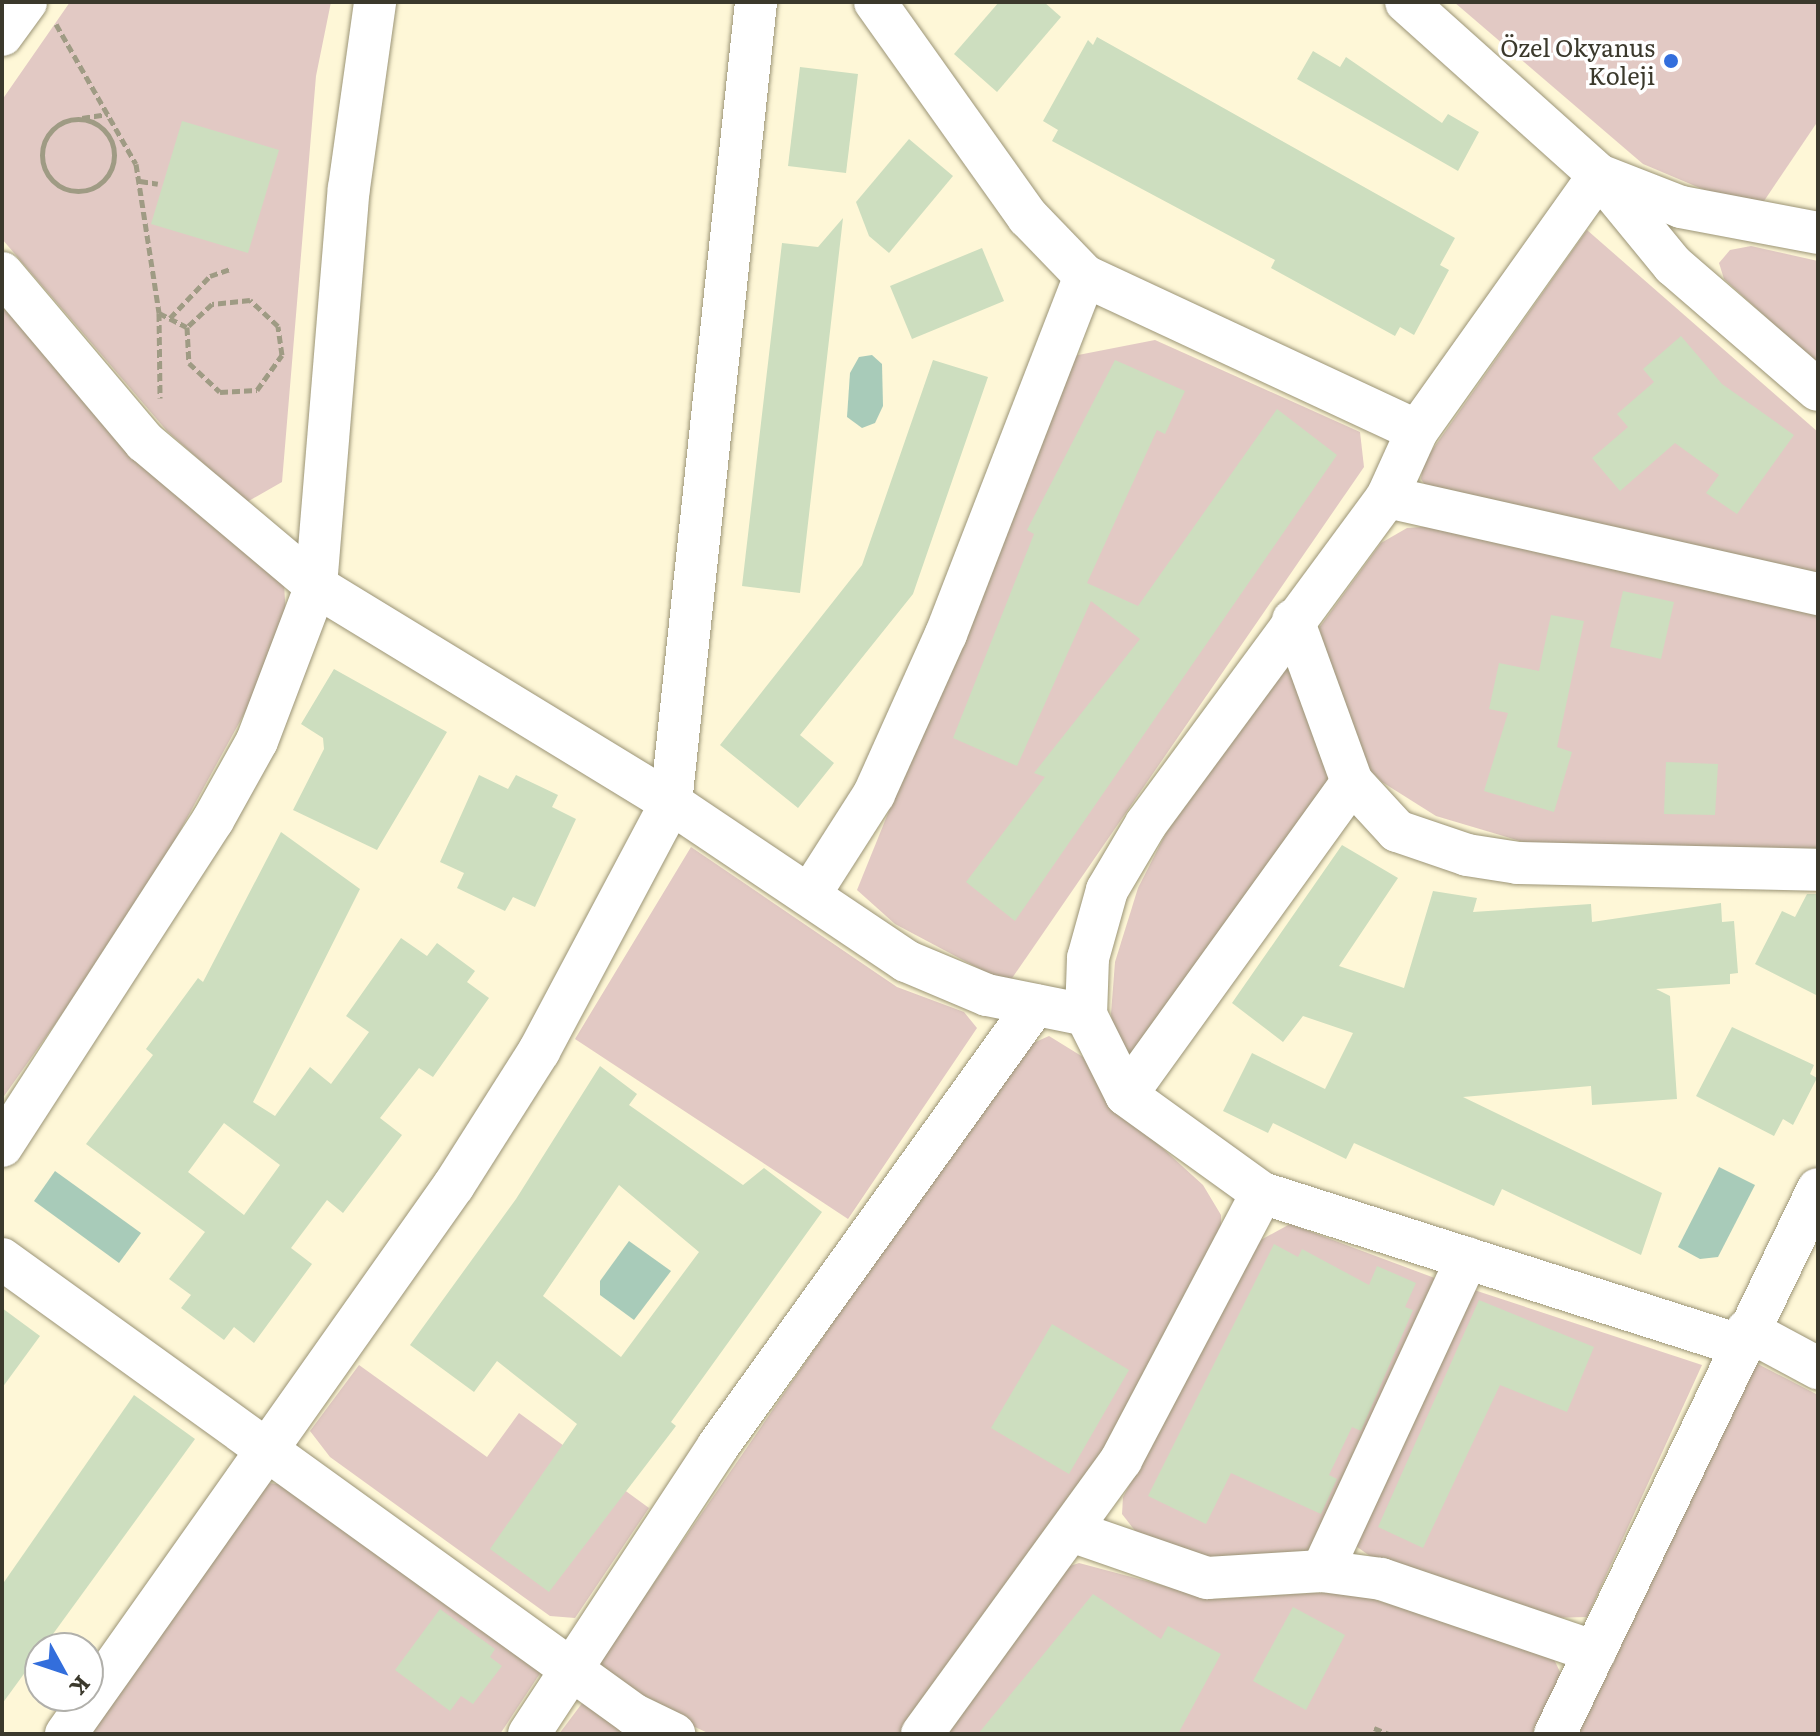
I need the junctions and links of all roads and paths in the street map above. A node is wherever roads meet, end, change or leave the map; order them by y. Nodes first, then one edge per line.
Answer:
1 (375, 2) edge
2 (756, 2) edge
3 (875, 2) edge
4 (1406, 2) edge
5 (39, 10) edge
6 (2, 35) edge
7 (108, 114) junction
8 (78, 119) junction
9 (1599, 175) junction
10 (140, 181) junction
11 (158, 184) dead end
12 (1818, 233) edge
13 (230, 269) dead end
14 (2, 273) edge
15 (1085, 276) junction
16 (159, 313) junction
17 (170, 318) junction
18 (187, 327) junction
19 (1818, 390) edge
20 (1417, 431) junction
21 (160, 455) junction
22 (1387, 497) junction
23 (316, 586) junction
24 (1818, 594) edge
25 (1293, 620) junction
26 (1352, 782) junction
27 (671, 803) junction
28 (1818, 870) edge
29 (810, 894) junction
30 (1035, 1005) junction
31 (1086, 1015) junction
32 (1126, 1095) junction
33 (2, 1146) edge
34 (1818, 1189) edge
35 (1262, 1193) junction
36 (1467, 1258) junction
37 (2, 1259) edge
38 (1743, 1338) junction
39 (1818, 1368) edge
40 (267, 1444) junction
41 (1074, 1532) junction
42 (1322, 1571) junction
43 (1595, 1652) junction
44 (573, 1665) junction
45 (1374, 1728) dead end
46 (66, 1734) edge
47 (529, 1734) edge
48 (674, 1734) edge
49 (922, 1734) edge
50 (1389, 1734) edge
51 (1555, 1734) edge

1 - 23 street
2 - 27 street
3 - 15 street
4 - 9 street
5 - 6 street
5 - 7 path
7 - 8 path
7 - 10 path
8 - 8 path
9 - 12 street
9 - 19 street
9 - 20 street
10 - 11 path
10 - 16 path
13 - 17 path
14 - 21 street
15 - 20 street
15 - 29 street
16 - 17 path
16 - 21 path
17 - 18 path
18 - 18 path
20 - 22 street
21 - 23 street
22 - 24 street
22 - 25 street
23 - 27 street
23 - 33 street
25 - 26 street
25 - 31 street
26 - 28 street
26 - 32 street
27 - 29 street
27 - 40 street
29 - 30 street
30 - 31 street
30 - 44 street
31 - 32 street
32 - 35 street
34 - 38 street
35 - 36 street
35 - 41 street
36 - 38 street
36 - 42 street
37 - 40 street
38 - 39 street
38 - 43 street
40 - 44 street
40 - 46 street
41 - 42 street
41 - 49 street
42 - 43 street
43 - 51 street
44 - 47 street
44 - 48 street
45 - 50 path

